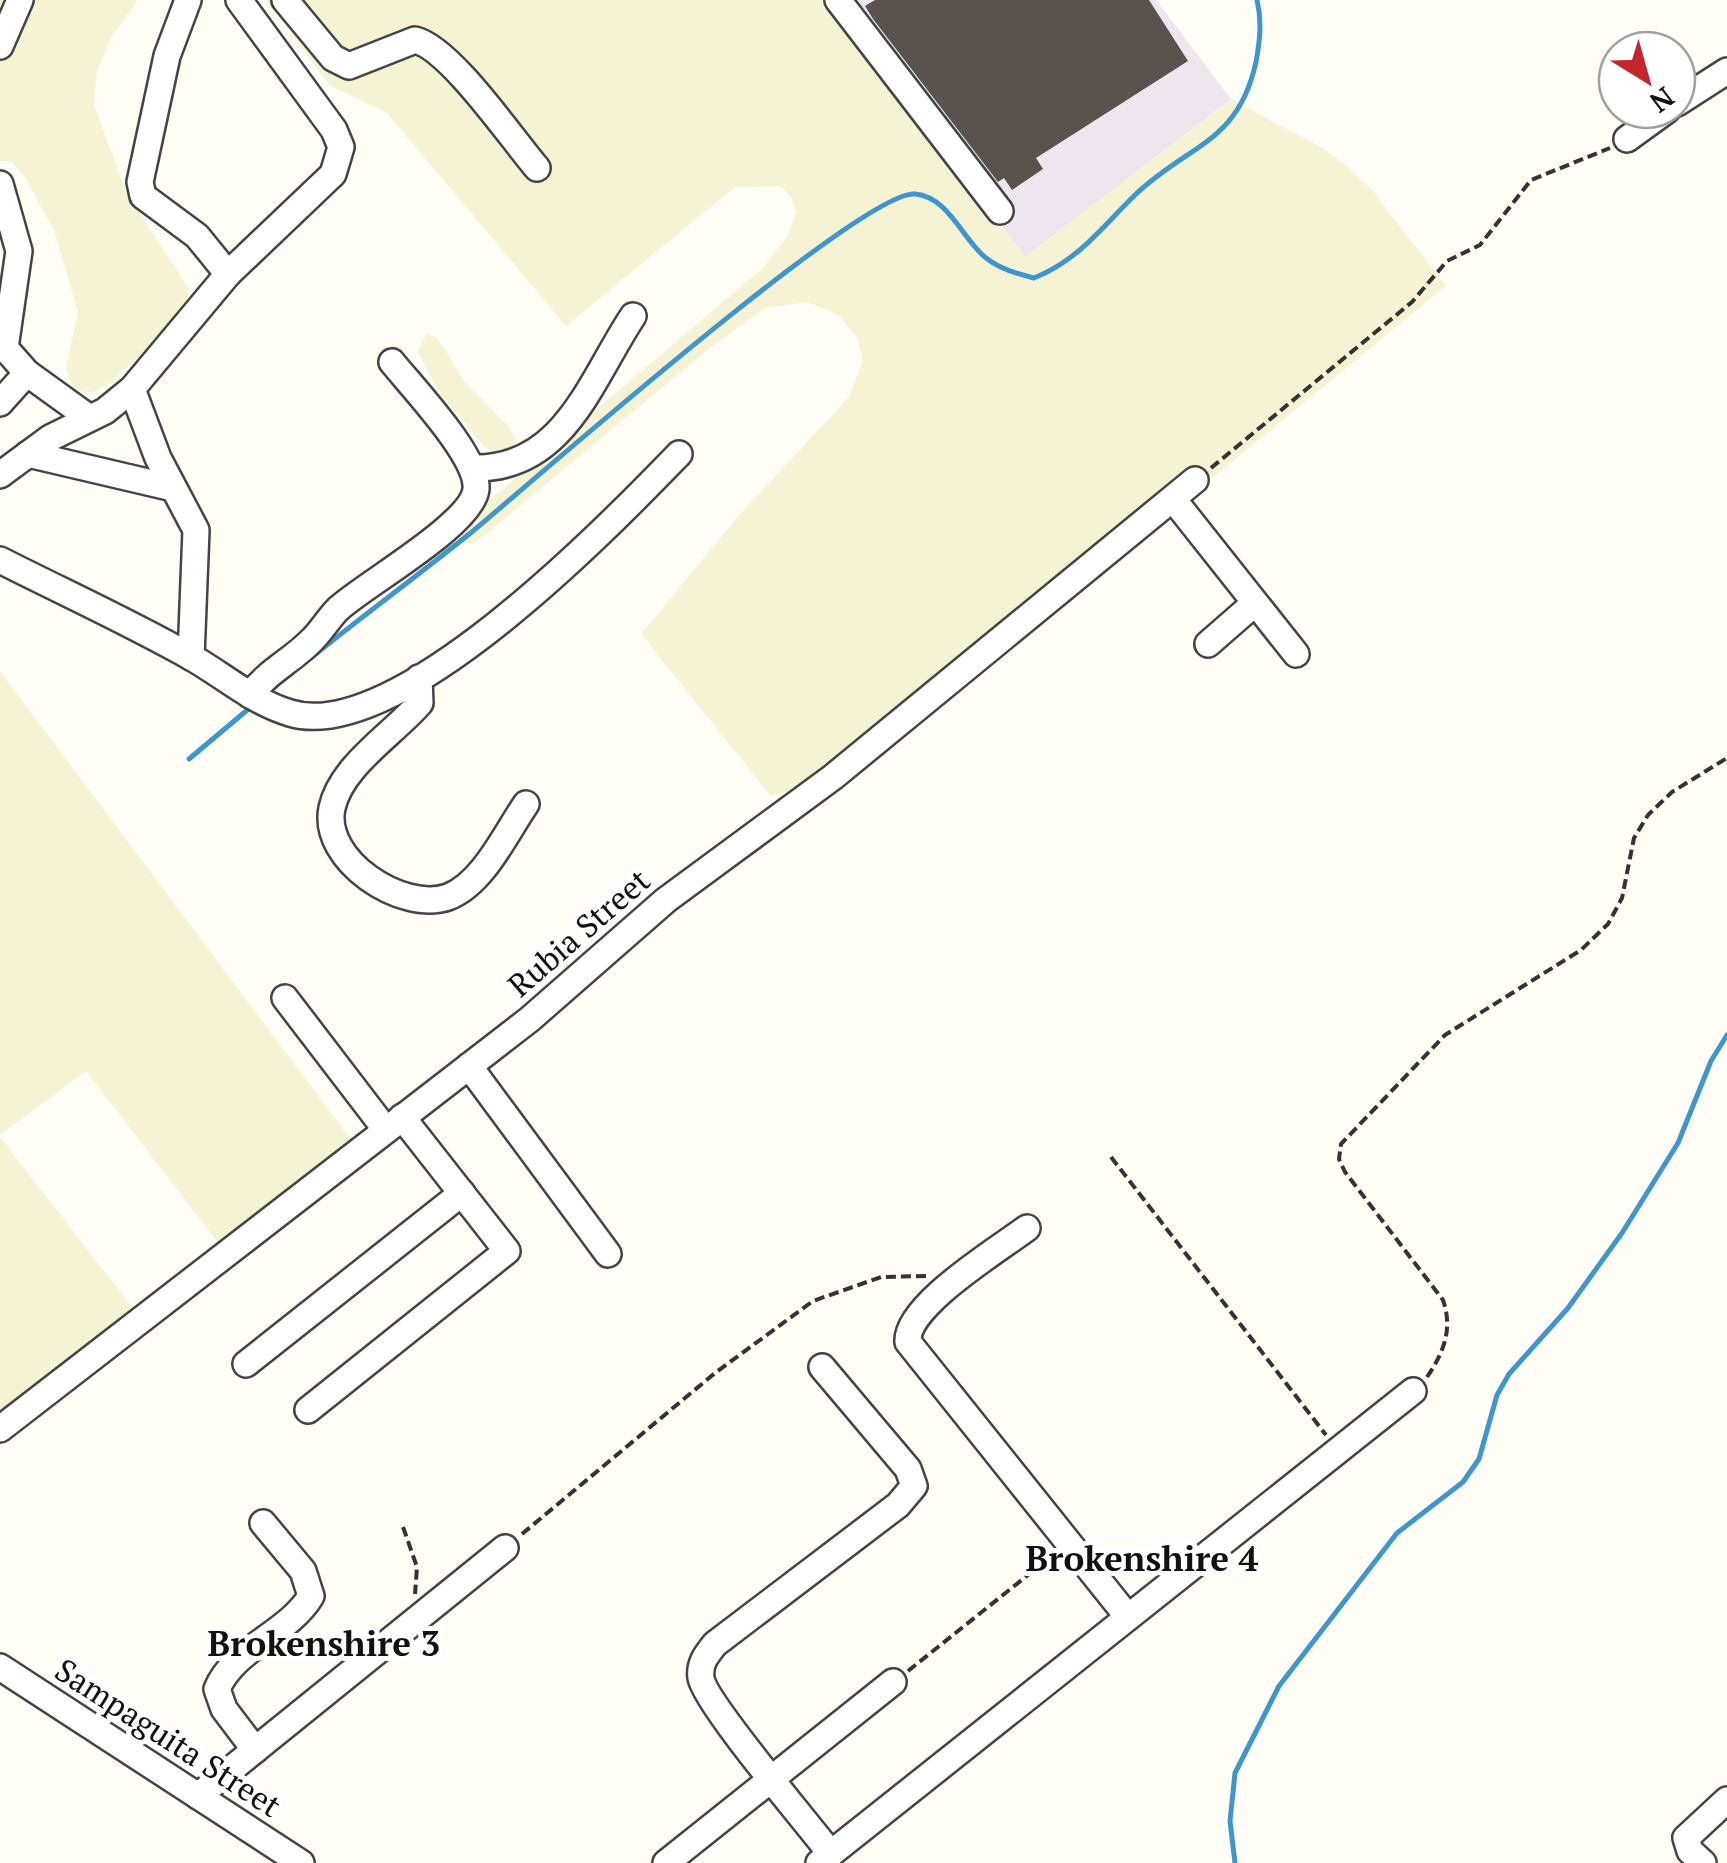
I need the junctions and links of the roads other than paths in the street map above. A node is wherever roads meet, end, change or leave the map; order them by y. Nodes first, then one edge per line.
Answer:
1 (20, 0) edge
2 (188, 0) edge
3 (239, 0) edge
4 (286, 0) edge
5 (838, 0) edge
6 (0, 46) edge
7 (1727, 71) edge
8 (1697, 90) edge
9 (1640, 130) edge
10 (1627, 139) road end
11 (537, 168) dead end
12 (0, 184) edge
13 (1000, 211) dead end
14 (228, 274) junction
15 (633, 316) dead end
16 (392, 362) dead end
17 (27, 373) junction
18 (132, 389) junction
19 (0, 403) edge
20 (88, 417) junction
21 (28, 454) junction
22 (678, 454) dead end
23 (472, 468) junction
24 (0, 475) edge
25 (1196, 480) road end
26 (174, 488) junction
27 (1172, 499) junction
28 (0, 560) edge
29 (1255, 602) junction
30 (1208, 644) dead end
31 (1296, 654) dead end
32 (191, 657) junction
33 (418, 678) junction
34 (250, 695) junction
35 (526, 804) dead end
36 (285, 998) dead end
37 (470, 1066) junction
38 (394, 1124) junction
39 (462, 1193) junction
40 (1027, 1228) dead end
41 (608, 1254) dead end
42 (246, 1364) dead end
43 (822, 1366) dead end
44 (1412, 1391) road end
45 (308, 1410) dead end
46 (0, 1429) edge
47 (263, 1523) dead end
48 (505, 1548) road end
49 (1128, 1618) junction
50 (0, 1667) edge
51 (893, 1682) road end
52 (256, 1750) junction
53 (772, 1778) junction
54 (198, 1796) junction
55 (1727, 1800) edge
56 (825, 1858) edge
57 (301, 1863) edge
58 (666, 1863) edge
59 (1703, 1863) edge

1 - 6 street
2 - 14 street
3 - 14 street
4 - 11 street
5 - 13 street
7 - 8 street
9 - 10 street
12 - 17 street
14 - 18 street
15 - 23 street
16 - 23 street
17 - 19 street
17 - 20 street
18 - 20 street
18 - 26 street
20 - 21 street
21 - 24 street
21 - 26 street
22 - 33 street
23 - 34 street
25 - 27 street, Rubia Street
26 - 32 street
27 - 29 street
27 - 37 street, Rubia Street
28 - 32 street
29 - 30 street
29 - 31 street
32 - 34 street
33 - 34 street
33 - 35 street
36 - 38 street
37 - 38 street, Rubia Street
37 - 41 street
38 - 39 street
38 - 46 street, Rubia Street
39 - 42 street
39 - 45 street
40 - 49 street
43 - 53 street
44 - 49 street
47 - 52 street
48 - 52 street
49 - 56 street
50 - 54 street, Sampaguita Street
51 - 53 street
52 - 54 street
53 - 56 street
53 - 58 street
54 - 57 street, Sampaguita Street
55 - 59 street

